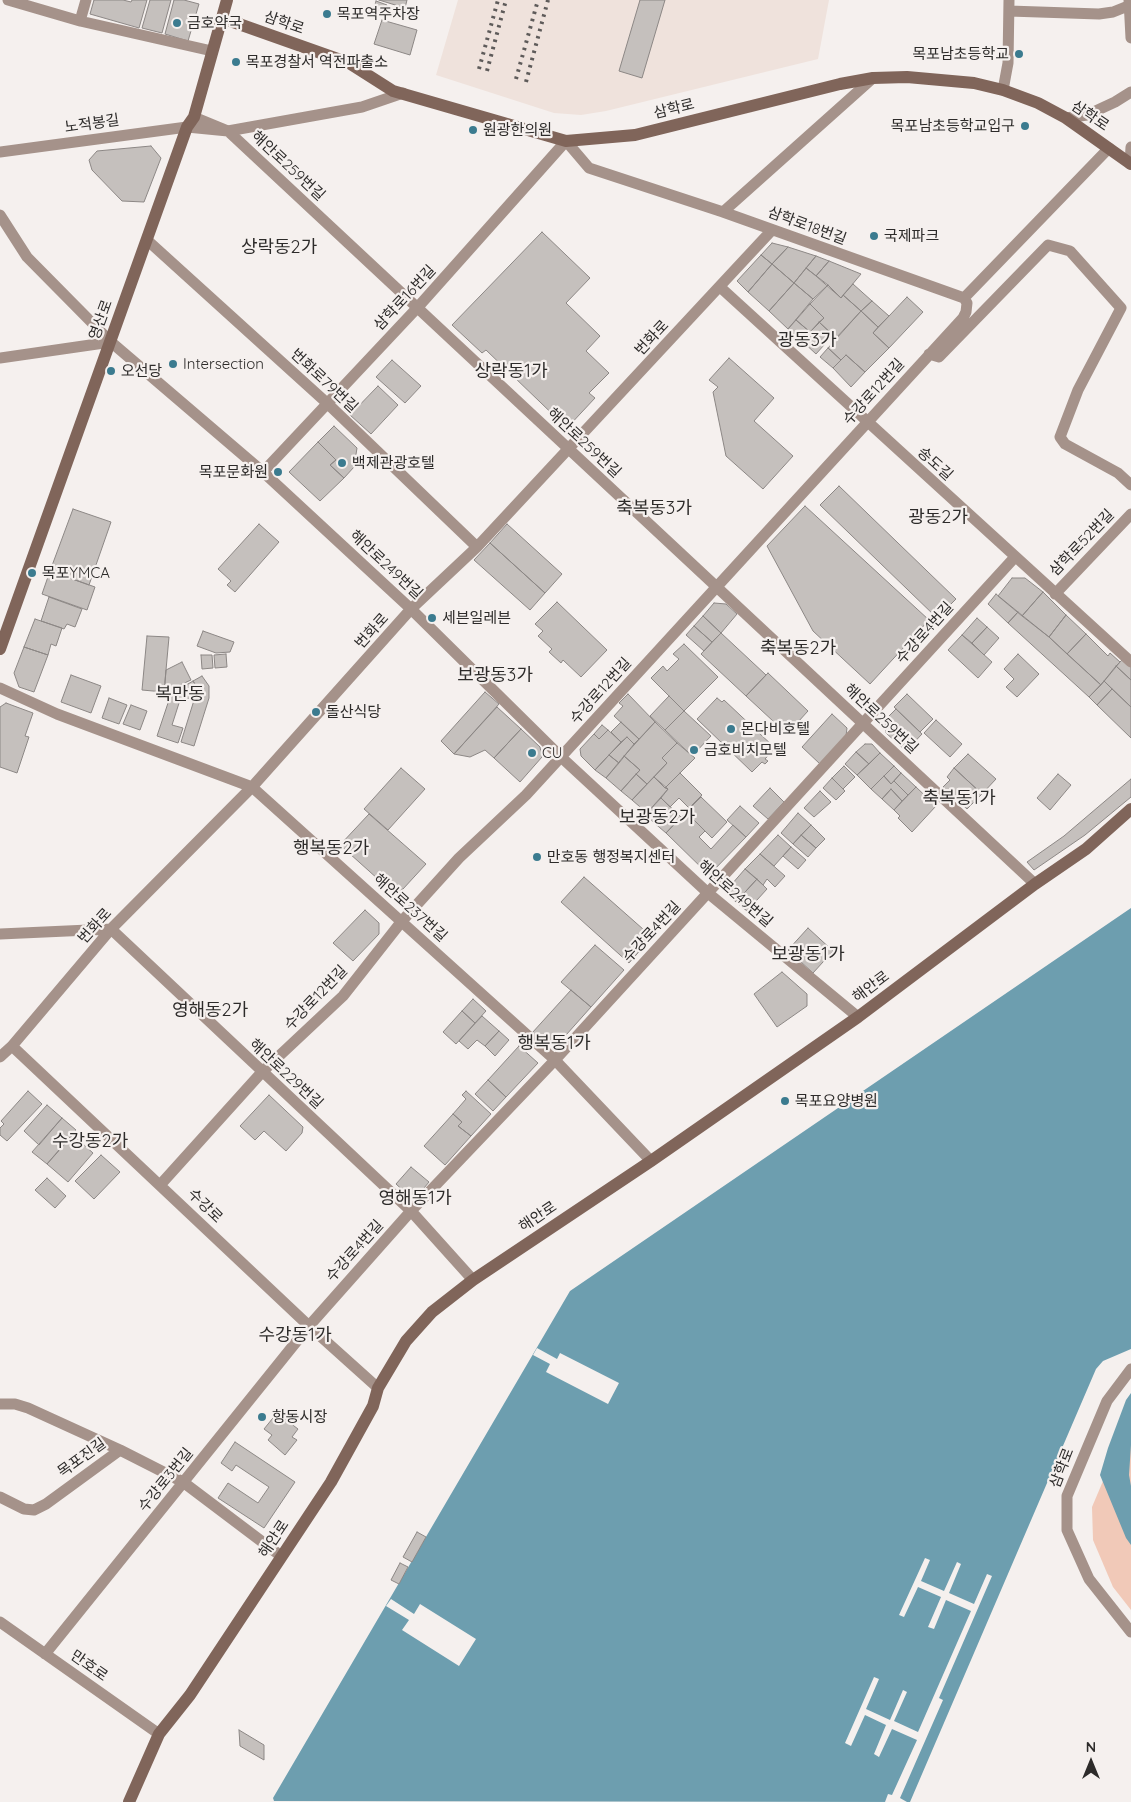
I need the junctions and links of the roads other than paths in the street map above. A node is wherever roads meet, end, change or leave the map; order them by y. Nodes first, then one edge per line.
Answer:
1 (8, 0) edge
2 (86, 0) edge
3 (227, 0) edge
4 (1128, 3) edge
5 (1009, 5) edge
6 (222, 18) junction
7 (80, 21) junction
8 (1131, 38) edge
9 (212, 51) junction
10 (873, 78) junction
11 (1003, 90) junction
12 (1131, 92) edge
13 (403, 93) junction
14 (1066, 118) junction
15 (191, 122) junction
16 (228, 131) junction
17 (566, 141) junction
18 (1131, 147) edge
19 (1109, 148) junction
20 (0, 152) edge
21 (1131, 164) edge
22 (723, 212) junction
23 (0, 215) edge
24 (772, 230) junction
25 (147, 240) junction
26 (720, 287) junction
27 (964, 298) junction
28 (418, 307) junction
29 (111, 342) junction
30 (929, 354) junction
31 (0, 358) edge
32 (328, 404) junction
33 (867, 422) junction
34 (568, 450) junction
35 (263, 472) junction
36 (1131, 485) edge
37 (1131, 514) edge
38 (477, 547) junction
39 (1015, 557) junction
40 (716, 587) junction
41 (1055, 594) junction
42 (411, 609) junction
43 (0, 649) edge
44 (1131, 662) edge
45 (0, 688) edge
46 (864, 723) junction
47 (561, 757) junction
48 (252, 788) junction
49 (1131, 809) edge
50 (1035, 884) junction
51 (708, 893) junction
52 (402, 921) junction
53 (111, 929) junction
54 (0, 934) edge
55 (858, 1017) junction
56 (12, 1046) junction
57 (0, 1057) edge
58 (555, 1060) junction
59 (262, 1072) junction
60 (651, 1161) junction
61 (161, 1184) junction
62 (411, 1211) junction
63 (473, 1280) junction
64 (309, 1326) junction
65 (1131, 1369) edge
66 (378, 1388) junction
67 (0, 1404) edge
68 (120, 1450) junction
69 (183, 1482) junction
70 (0, 1496) edge
71 (281, 1556) junction
72 (0, 1622) edge
73 (1131, 1632) edge
74 (46, 1654) junction
75 (159, 1734) junction
76 (129, 1802) edge

1 - 7 street
2 - 7 street
3 - 6 street, 영산로
4 - 5 street
4 - 8 street
5 - 11 street
6 - 9 street, 영산로
6 - 13 street, 삼학로
7 - 9 street
9 - 15 street, 영산로
10 - 11 street, 삼학로
10 - 17 street, 삼학로
10 - 22 street
11 - 14 street, 삼학로
12 - 14 street
13 - 16 street, 노적봉길
13 - 17 street, 삼학로
14 - 19 street, 삼학로
15 - 16 street, 노적봉길
15 - 20 street, 노적봉길
15 - 25 street, 영산로
16 - 28 street, 해안로259번길
17 - 22 street, 삼학로18번길
17 - 28 street, 삼학로16번길
18 - 21 street
19 - 21 street, 삼학로
19 - 27 street
22 - 24 street, 삼학로18번길
23 - 29 street, 해안로249번길
24 - 26 street, 번화로
24 - 27 street, 삼학로18번길
25 - 29 street, 영산로
25 - 32 street, 번화로79번길
26 - 33 street, 송도길
26 - 34 street, 번화로
27 - 30 street, 수강로12번길
28 - 32 street, 삼학로16번길
28 - 34 street, 해안로259번길
29 - 31 street
29 - 35 street, 해안로249번길
29 - 43 street, 영산로
30 - 33 street, 수강로12번길
30 - 36 street
32 - 35 street, 삼학로16번길
32 - 38 street, 번화로79번길
33 - 39 street, 송도길
33 - 40 street, 수강로12번길
34 - 38 street, 번화로
34 - 40 street, 해안로259번길
35 - 42 street, 해안로249번길
37 - 41 street, 삼학로52번길
38 - 42 street, 번화로
39 - 41 street, 송도길
39 - 46 street, 수강로4번길
40 - 46 street, 해안로259번길
40 - 47 street, 수강로12번길
41 - 44 street, 송도길
42 - 47 street, 해안로249번길
42 - 48 street, 번화로
45 - 48 street, 해안로237번길
46 - 50 street, 해안로259번길
46 - 51 street, 수강로4번길
47 - 51 street, 해안로249번길
47 - 52 street, 수강로12번길
48 - 52 street, 해안로237번길
48 - 53 street, 번화로
49 - 50 street, 해안로
50 - 55 street, 해안로
51 - 55 street, 해안로249번길
51 - 58 street, 수강로4번길
52 - 58 street, 해안로237번길
52 - 59 street, 수강로12번길
53 - 54 street
53 - 56 street, 번화로
53 - 59 street, 해안로229번길
55 - 60 street, 해안로
56 - 57 street, 번화로
56 - 61 street, 수강로
58 - 60 street, 해안로237번길
58 - 62 street, 수강로4번길
59 - 61 street, 수강로12번길
59 - 62 street, 해안로229번길
60 - 63 street, 해안로
61 - 64 street, 수강로
62 - 63 street, 해안로229번길
62 - 64 street, 수강로4번길
63 - 66 street, 해안로
64 - 66 street, 수강로
64 - 69 street, 수강로3번길
65 - 73 street, 삼학로
66 - 71 street, 해안로
67 - 68 street
68 - 69 street, 목포진길
68 - 70 street, 목포진길
69 - 71 street, 목포진길
69 - 74 street, 수강로3번길
71 - 75 street, 해안로
72 - 74 street, 만호로
74 - 75 street, 만호로
75 - 76 street, 해안로

